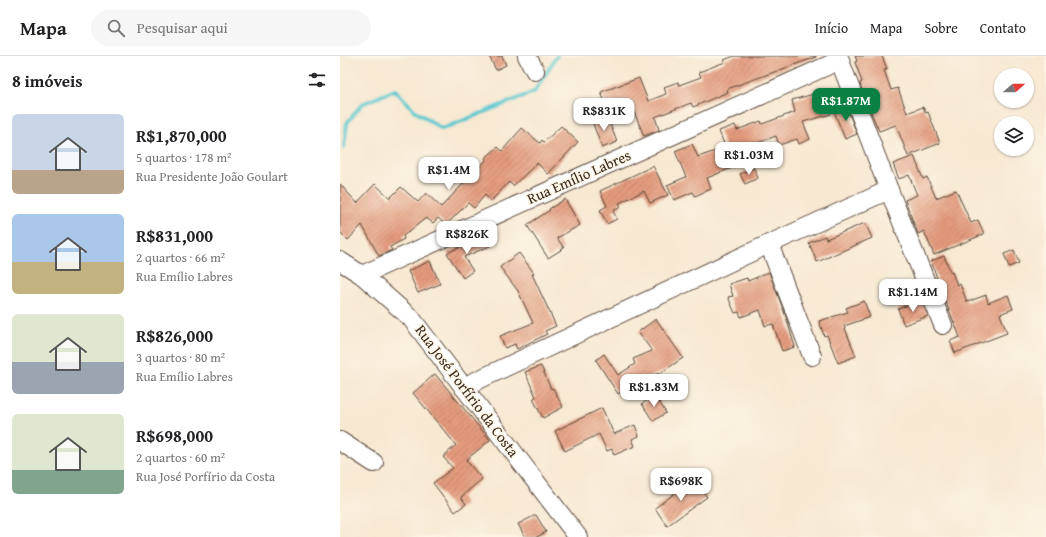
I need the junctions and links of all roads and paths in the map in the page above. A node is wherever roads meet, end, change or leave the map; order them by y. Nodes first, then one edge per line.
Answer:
1 (839, 58) edge
2 (889, 190) junction
3 (769, 244) junction
4 (340, 261) edge
5 (362, 275) junction
6 (943, 325) dead end
7 (812, 356) dead end
8 (463, 387) junction
9 (340, 441) edge
10 (374, 463) dead end
11 (578, 537) edge

1 - 2 street
1 - 5 street, Rua Emílio Labres
2 - 3 street
2 - 6 street
3 - 7 street
3 - 8 street
4 - 5 street, Rua José Porfírio da Costa
5 - 8 street, Rua José Porfírio da Costa
8 - 11 street, Rua José Porfírio da Costa
9 - 10 street

